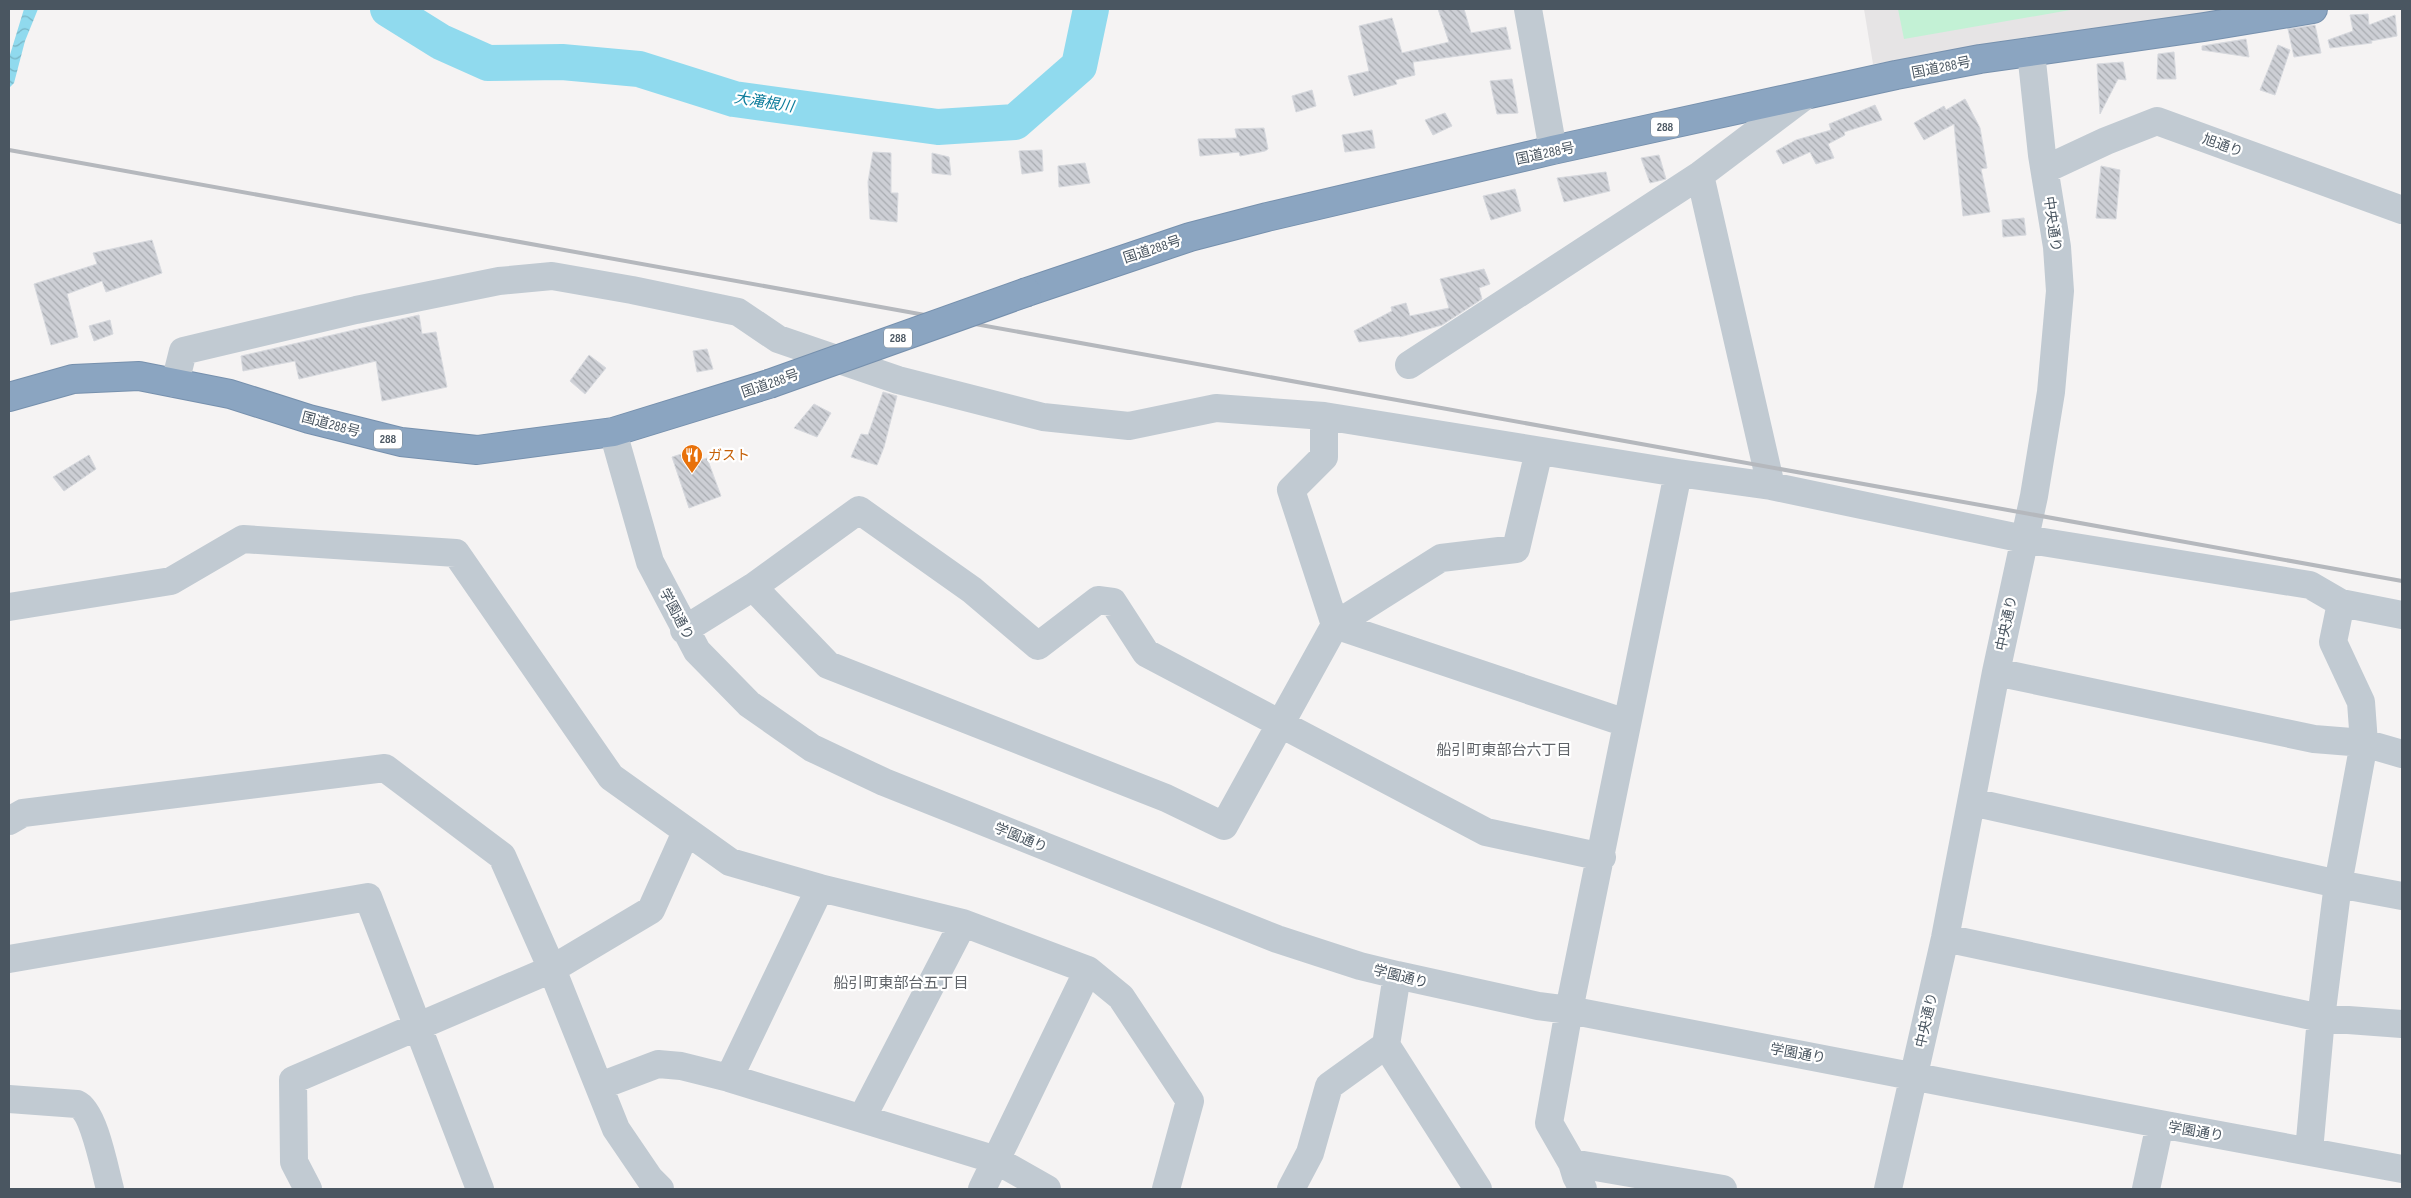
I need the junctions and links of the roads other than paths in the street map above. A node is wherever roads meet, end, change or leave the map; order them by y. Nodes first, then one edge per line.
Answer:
1 (1528, 9) edge
2 (2313, 9) edge
3 (2031, 52) junction
4 (1806, 95) junction
5 (1553, 150) junction
6 (2046, 169) junction
7 (1700, 175) junction
8 (2402, 210) edge
9 (1409, 365) dead end
10 (175, 384) junction
11 (9, 397) edge
12 (1324, 416) junction
13 (613, 432) junction
14 (1539, 451) junction
15 (1678, 474) junction
16 (1771, 486) junction
17 (2024, 539) junction
18 (753, 586) junction
19 (2340, 603) junction
20 (9, 607) edge
21 (2402, 615) edge
22 (1335, 625) junction
23 (684, 630) junction
24 (1996, 672) junction
25 (1280, 723) junction
26 (1626, 723) junction
27 (2364, 743) junction
28 (2402, 754) edge
29 (1972, 802) junction
30 (9, 821) edge
31 (686, 832) junction
32 (1602, 856) junction
33 (2338, 884) junction
34 (820, 888) junction
35 (2402, 896) edge
36 (963, 923) junction
37 (1946, 938) junction
38 (9, 959) edge
39 (552, 969) junction
40 (1088, 970) junction
41 (1397, 975) junction
42 (1569, 1010) junction
43 (2321, 1018) junction
44 (2402, 1024) edge
45 (418, 1025) junction
46 (1386, 1045) junction
47 (1914, 1075) junction
48 (729, 1078) junction
49 (600, 1086) junction
50 (9, 1098) edge
51 (862, 1118) junction
52 (2160, 1124) junction
53 (2309, 1151) junction
54 (996, 1160) junction
55 (1572, 1163) junction
56 (2402, 1169) edge
57 (1467, 1183) edge
58 (110, 1189) edge
59 (308, 1189) edge
60 (480, 1189) edge
61 (660, 1189) edge
62 (982, 1189) edge
63 (1047, 1189) edge
64 (1166, 1189) edge
65 (1291, 1189) edge
66 (1583, 1189) edge
67 (1724, 1189) edge
68 (1888, 1189) edge
69 (2146, 1189) edge

1 - 5 street
2 - 3 highway, 国道288号 / 288
3 - 4 highway, 国道288号 / 288
3 - 6 street, 中央通り
4 - 5 highway, 国道288号 / 288
4 - 7 street
5 - 13 highway, 国道288号 / 288, bridge
6 - 8 street, 旭通り
6 - 17 street, 中央通り
7 - 9 street
7 - 16 street
10 - 11 highway, 国道288号 / 288
10 - 12 street
10 - 13 highway, 国道288号 / 288
12 - 14 street
12 - 22 street
13 - 23 street, 学園通り
14 - 15 street
14 - 22 street
15 - 16 street
15 - 26 street
16 - 17 street
17 - 19 street
17 - 24 street, 中央通り
18 - 23 street
18 - 25 street
18 - 25 street
19 - 21 street
19 - 27 street
20 - 31 street
22 - 25 street
22 - 26 street
23 - 41 street, 学園通り
24 - 27 street
24 - 29 street, 中央通り
25 - 32 street
26 - 32 street
27 - 28 street
27 - 33 street
29 - 33 street
29 - 37 street, 中央通り
30 - 39 street
31 - 34 street
31 - 39 street
32 - 42 street
33 - 35 street
33 - 43 street
34 - 36 street
34 - 48 street
36 - 40 street
36 - 51 street
37 - 43 street
37 - 47 street, 中央通り
38 - 45 street
39 - 45 street
39 - 49 street
40 - 54 street
40 - 64 street
41 - 42 street, 学園通り
41 - 46 street
42 - 47 street, 学園通り
42 - 55 street
43 - 44 street
43 - 53 street
45 - 59 street
45 - 60 street
46 - 57 street
46 - 65 street
47 - 52 street, 学園通り
47 - 68 street, 中央通り
48 - 49 street
48 - 51 street
49 - 61 street
50 - 58 street
51 - 54 street
52 - 53 street, 学園通り
52 - 69 street
53 - 56 street, 学園通り
54 - 62 street
54 - 63 street
55 - 66 street
55 - 67 street

